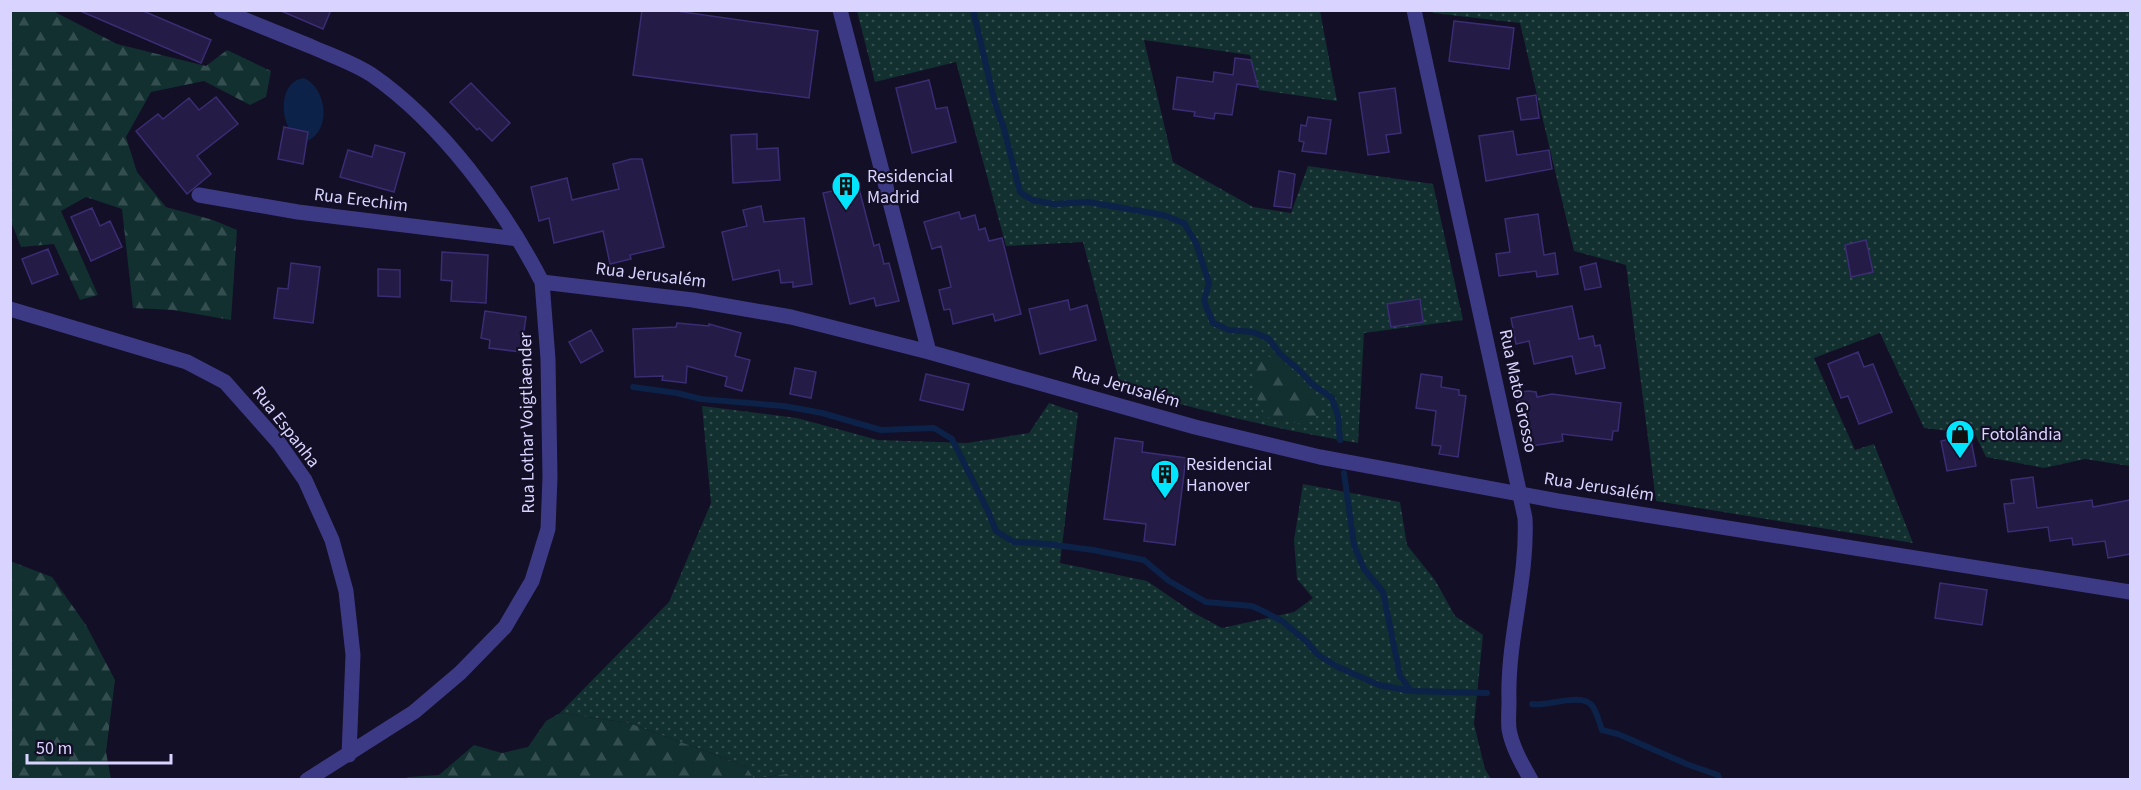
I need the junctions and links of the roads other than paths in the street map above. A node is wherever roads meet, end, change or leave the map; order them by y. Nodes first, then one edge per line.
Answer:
1 (221, 10) edge
2 (840, 10) edge
3 (1414, 10) edge
4 (200, 195) dead end
5 (518, 239) junction
6 (542, 282) junction
7 (10, 309) edge
8 (929, 352) junction
9 (1520, 494) junction
10 (2130, 592) edge
11 (350, 755) junction
12 (307, 780) edge
13 (1531, 780) edge

1 - 5 street
2 - 8 street
3 - 9 street, Rua Mato Grosso
4 - 5 street, Rua Erechim
5 - 6 street
6 - 8 street, Rua Jerusalém
6 - 11 street, Rua Lothar Voigtlaender
7 - 11 street, Rua Espanha
8 - 9 street, Rua Jerusalém
9 - 10 street, Rua Jerusalém
9 - 13 street, Rua Mato Grosso
11 - 12 street, Rua Lothar Voigtlaender

